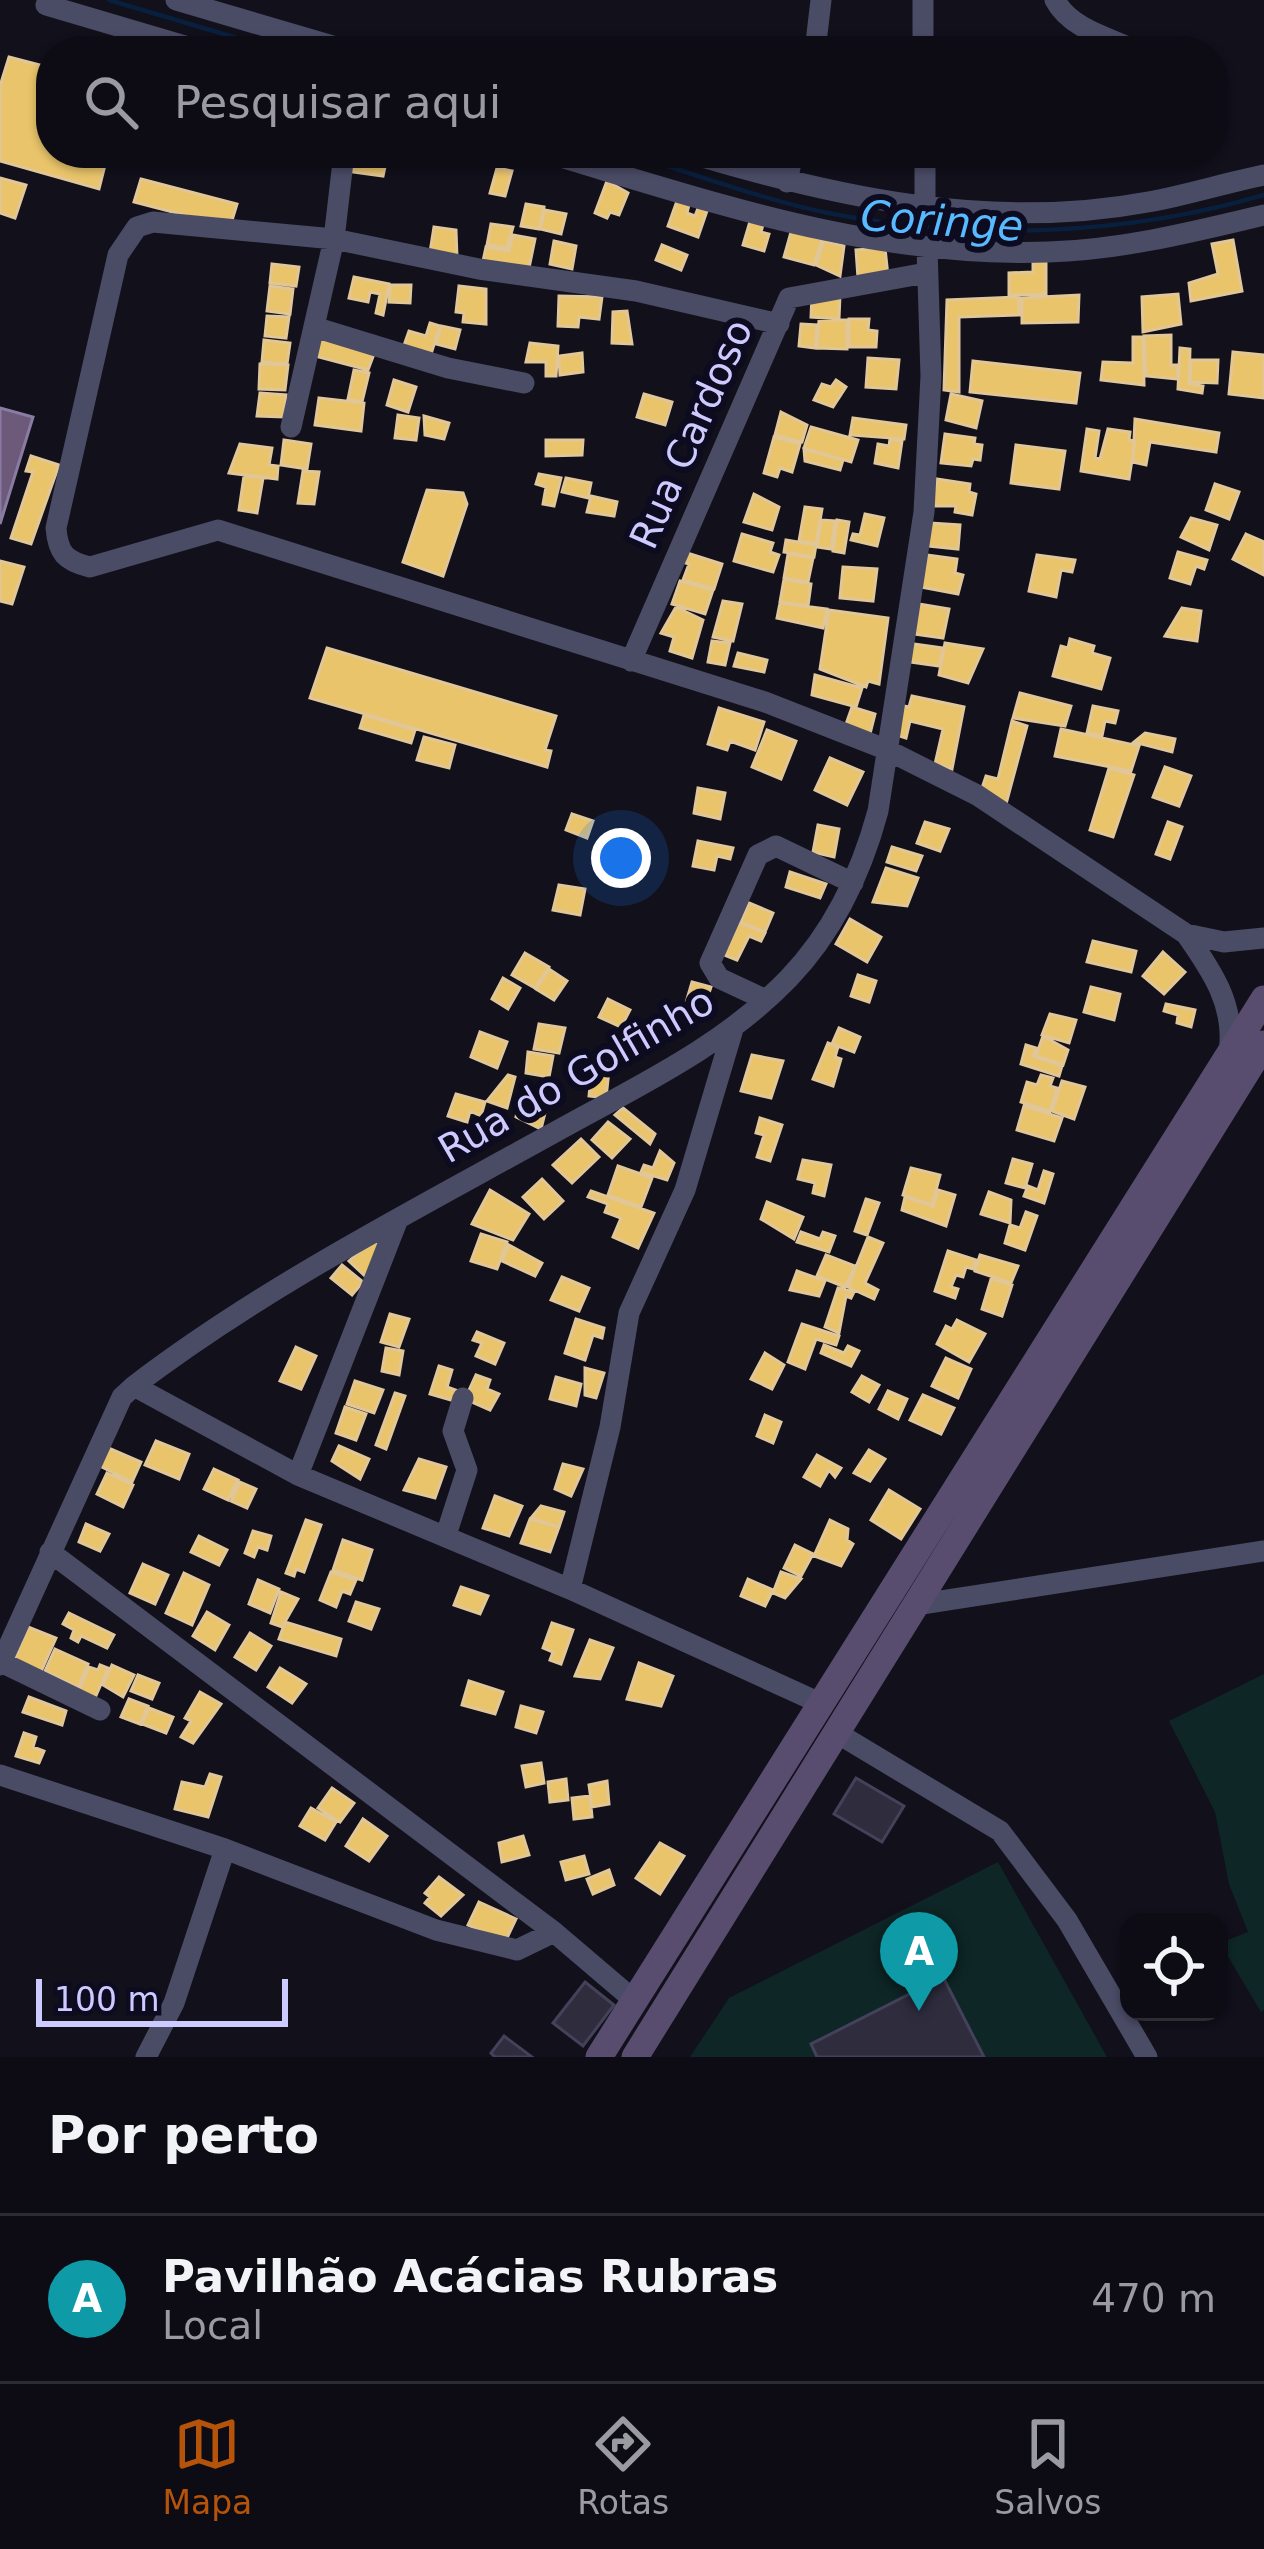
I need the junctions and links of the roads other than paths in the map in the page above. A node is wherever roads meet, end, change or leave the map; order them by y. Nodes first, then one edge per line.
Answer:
1 (176, 0) edge
2 (821, 0) edge
3 (923, 0) edge
4 (1055, 0) edge
5 (46, 5) dead end
6 (151, 36) edge
7 (299, 36) edge
8 (817, 36) edge
9 (923, 36) edge
10 (1103, 36) edge
11 (342, 168) edge
12 (599, 168) edge
13 (739, 168) edge
14 (790, 168) edge
15 (925, 168) edge
16 (1264, 175) edge
17 (787, 182) junction
18 (925, 208) junction
19 (1264, 214) edge
20 (334, 239) junction
21 (927, 248) junction
22 (926, 272) junction
23 (779, 324) junction
24 (314, 327) junction
25 (524, 383) dead end
26 (292, 427) dead end
27 (631, 661) junction
28 (885, 749) junction
29 (853, 883) junction
30 (1186, 934) junction
31 (1264, 938) edge
32 (766, 1000) junction
33 (1264, 1000) edge
34 (733, 1029) junction
35 (1252, 1059) edge
36 (398, 1219) junction
37 (134, 1386) junction
38 (463, 1398) dead end
39 (298, 1475) junction
40 (446, 1535) junction
41 (1264, 1551) edge
42 (50, 1552) junction
43 (570, 1589) junction
44 (915, 1605) junction
45 (1, 1664) edge
46 (822, 1704) junction
47 (100, 1710) dead end
48 (837, 1733) junction
49 (0, 1775) edge
50 (225, 1849) junction
51 (554, 1932) junction
52 (634, 2001) junction
53 (636, 2056) edge
54 (146, 2057) edge
55 (599, 2057) edge
56 (1147, 2057) edge

1 - 7 street
2 - 8 street
3 - 9 street
4 - 10 street
5 - 6 street
11 - 20 street
12 - 21 street
13 - 17 street
14 - 17 street
15 - 18 street
16 - 18 street
17 - 18 street
19 - 21 street
20 - 23 street
20 - 24 street
20 - 27 street
21 - 22 street, Rua do Golfinho
22 - 23 street, Rua Cardoso
22 - 28 street, Rua do Golfinho
23 - 27 street, Rua Cardoso
24 - 25 street
24 - 26 street
27 - 28 street
28 - 29 street, Rua do Golfinho
28 - 30 street
29 - 32 street, Rua do Golfinho
29 - 32 street
30 - 31 street
30 - 35 street
32 - 34 street, Rua do Golfinho
33 - 35 main road
34 - 36 street, Rua do Golfinho
34 - 43 street
35 - 44 main road
35 - 46 main road
36 - 37 street, Rua do Golfinho
36 - 39 street
37 - 39 street
37 - 42 street, Rua do Golfinho
38 - 40 street
39 - 40 street
40 - 43 street
41 - 44 street
42 - 45 street, Rua do Golfinho
42 - 51 street
43 - 46 street
44 - 48 main road
45 - 47 street
46 - 52 main road
48 - 53 main road
48 - 56 street
49 - 50 street
50 - 51 street
50 - 54 street
51 - 52 street
52 - 55 main road

